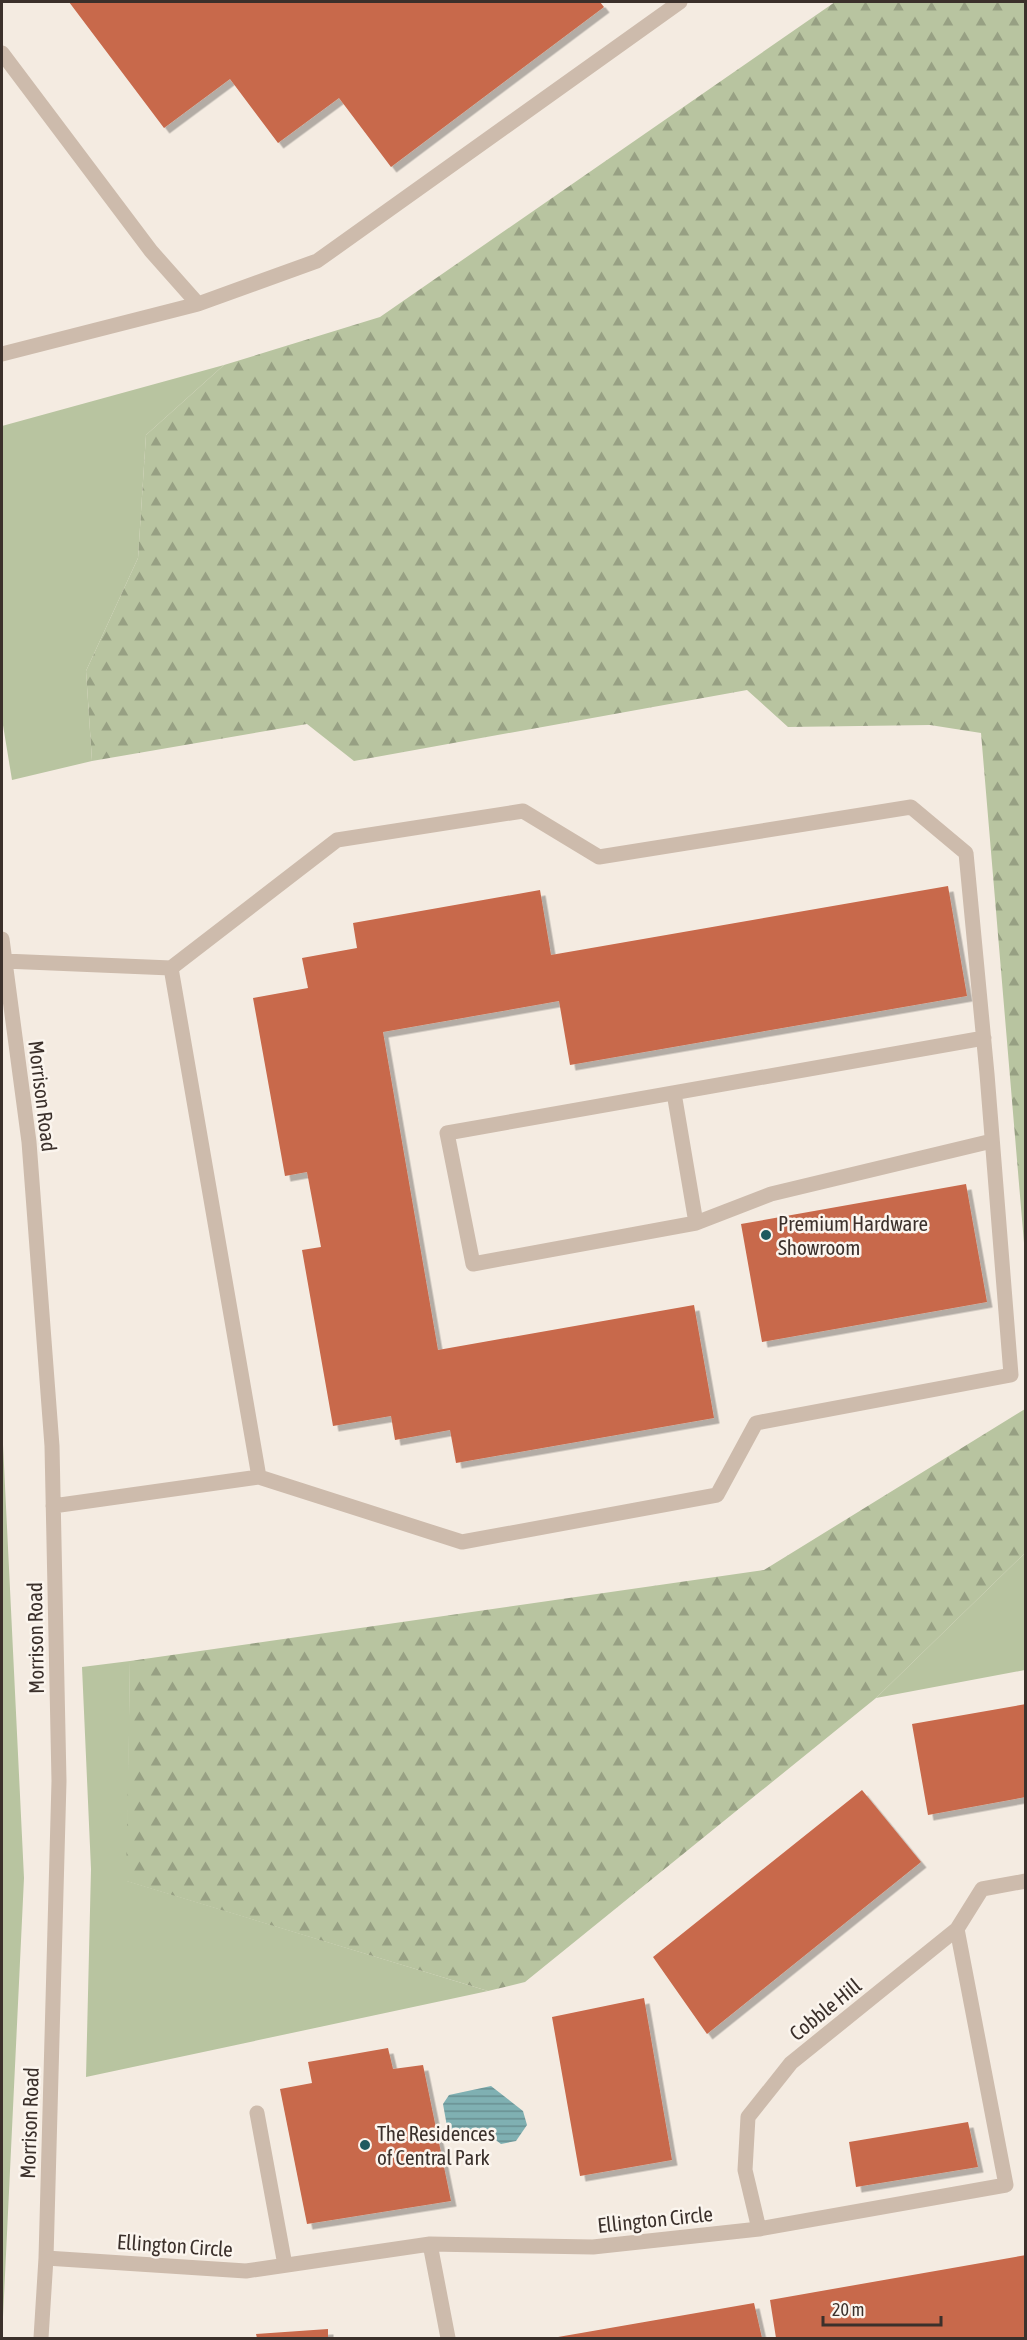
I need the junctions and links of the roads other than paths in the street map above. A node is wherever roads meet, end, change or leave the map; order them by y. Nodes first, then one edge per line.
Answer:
1 (680, 2) edge
2 (2, 53) edge
3 (198, 304) junction
4 (2, 354) edge
5 (2, 939) edge
6 (4, 961) junction
7 (171, 968) junction
8 (984, 1038) junction
9 (674, 1093) junction
10 (992, 1141) junction
11 (696, 1223) junction
12 (259, 1477) junction
13 (53, 1506) junction
14 (1026, 1881) edge
15 (957, 1929) junction
16 (257, 2113) dead end
17 (759, 2229) junction
18 (430, 2244) junction
19 (46, 2258) junction
20 (285, 2265) junction
21 (41, 2338) edge
22 (448, 2338) edge

1 - 3 street
2 - 3 street
3 - 4 street
5 - 6 street, Morrison Road
6 - 7 street
6 - 13 street, Morrison Road
7 - 8 street
7 - 12 street
8 - 9 street
8 - 10 street
9 - 11 street
9 - 11 street
10 - 11 street
10 - 12 street
12 - 13 street
13 - 19 street, Morrison Road
14 - 15 street, Cobble Hill
15 - 17 street, Cobble Hill
15 - 17 street, Ellington Circle
16 - 20 street
17 - 18 street, Ellington Circle
18 - 20 street, Ellington Circle
18 - 22 street
19 - 20 street, Ellington Circle
19 - 21 street, Morrison Road

